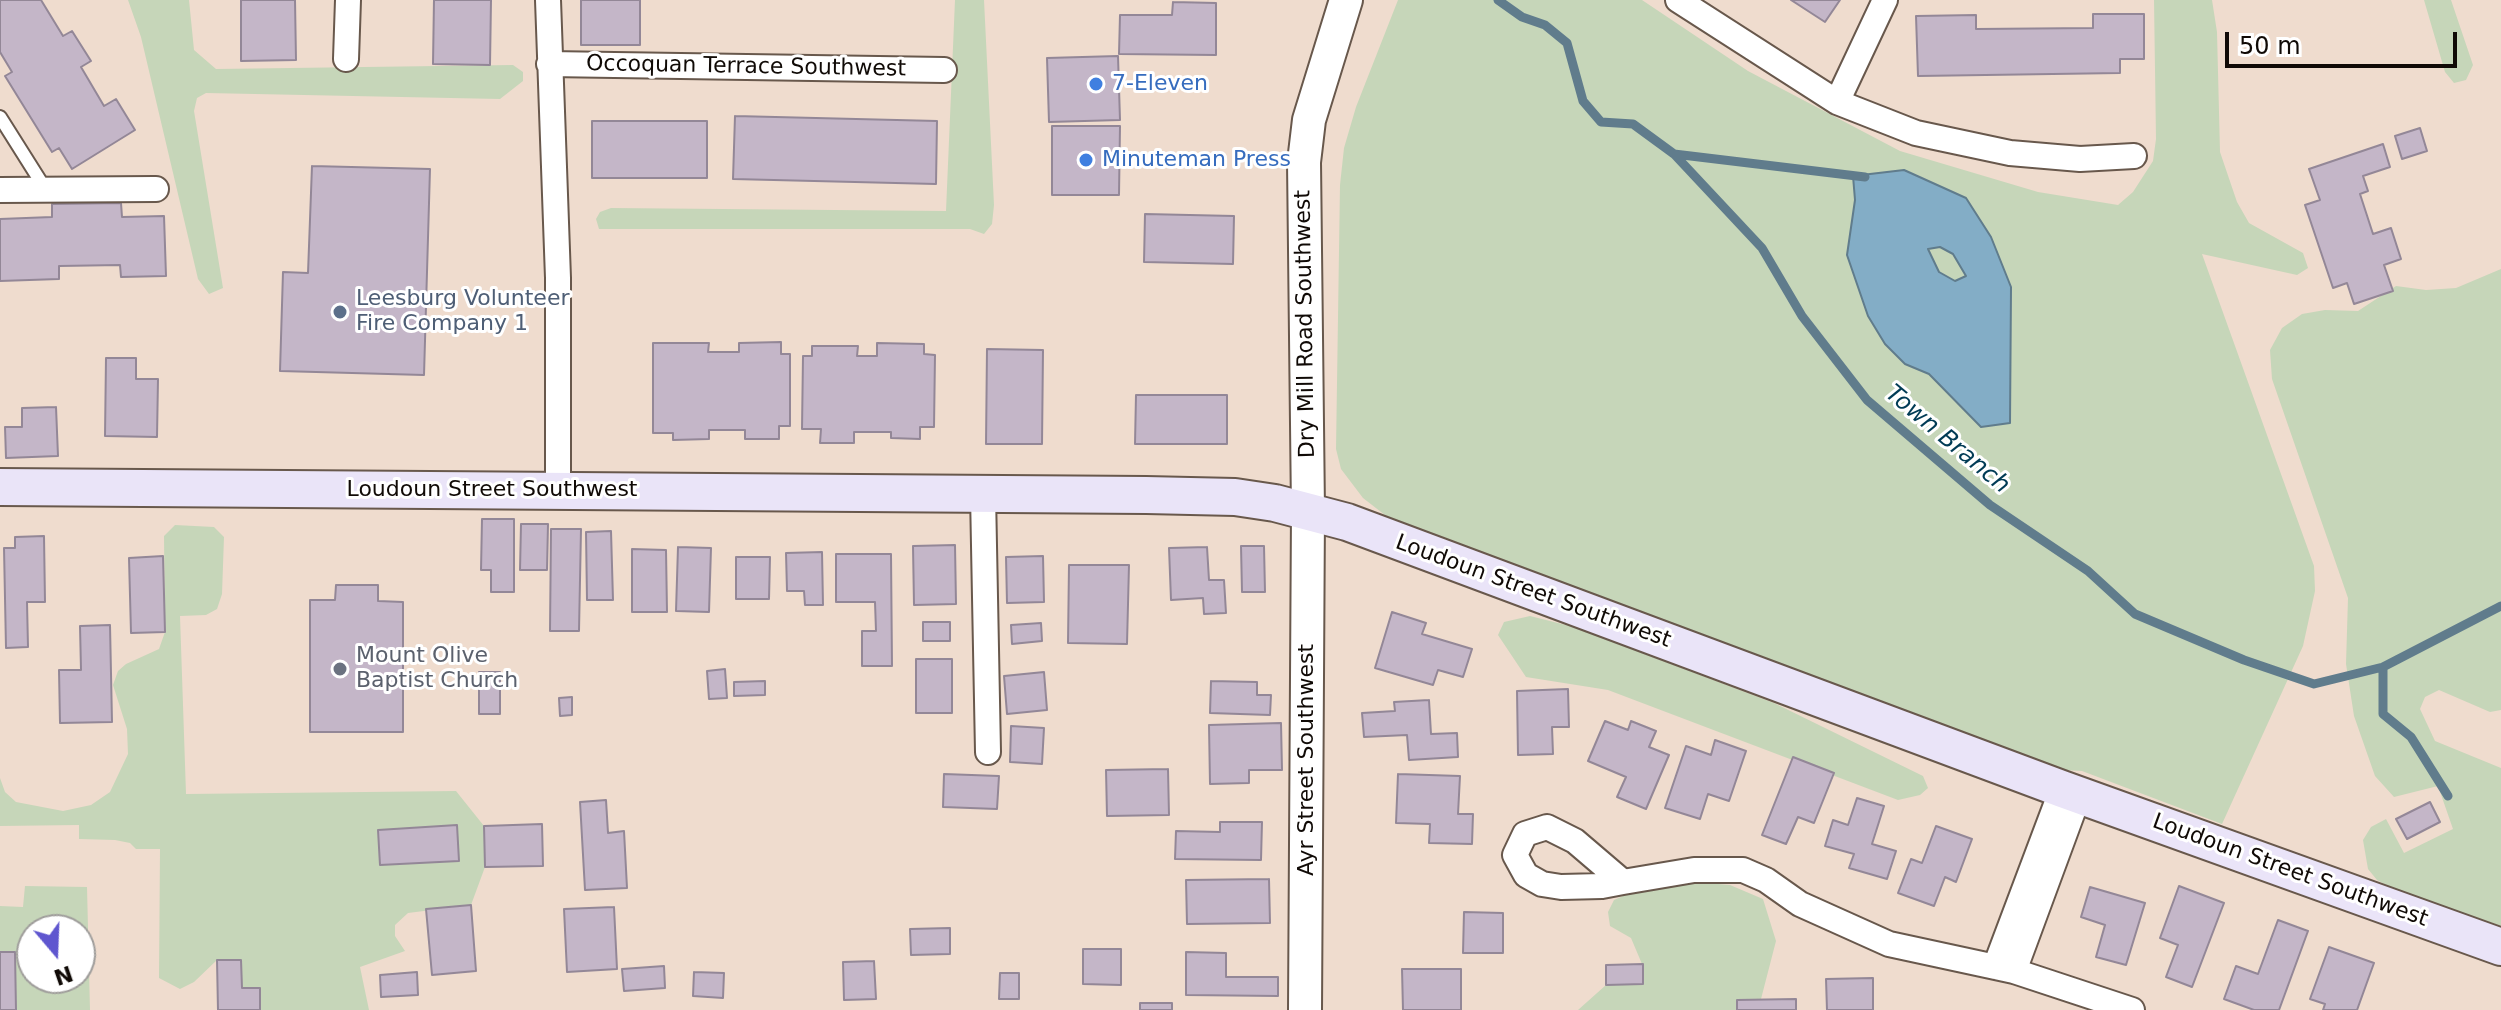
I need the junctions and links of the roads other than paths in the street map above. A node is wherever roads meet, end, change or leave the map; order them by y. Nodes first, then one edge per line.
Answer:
1 (348, 0) edge
2 (548, 0) edge
3 (1346, 0) edge
4 (1678, 0) edge
5 (1885, 0) edge
6 (346, 59) dead end
7 (549, 64) junction
8 (944, 70) dead end
9 (1837, 102) junction
10 (0, 117) edge
11 (2134, 156) dead end
12 (156, 189) dead end
13 (0, 190) edge
14 (46, 190) junction
15 (0, 487) edge
16 (558, 491) junction
17 (983, 494) junction
18 (1308, 511) junction
19 (988, 752) dead end
20 (2071, 792) junction
21 (1623, 882) dead end
22 (2501, 947) edge
23 (2004, 969) junction
24 (1305, 1010) edge
25 (2132, 1010) edge

1 - 6 street
2 - 7 street
3 - 18 street, Dry Mill Road Southwest
4 - 9 street
5 - 9 street
7 - 8 street, Occoquan Terrace Southwest
7 - 16 street
9 - 11 street
10 - 14 lane
12 - 14 street
13 - 14 street
15 - 16 main road, Loudoun Street Southwest
16 - 17 main road, Loudoun Street Southwest
17 - 18 main road, Loudoun Street Southwest
17 - 19 street
18 - 20 main road, Loudoun Street Southwest
18 - 24 street, Ayr Street Southwest
20 - 22 main road, Loudoun Street Southwest
20 - 23 street
21 - 23 street
23 - 25 street

